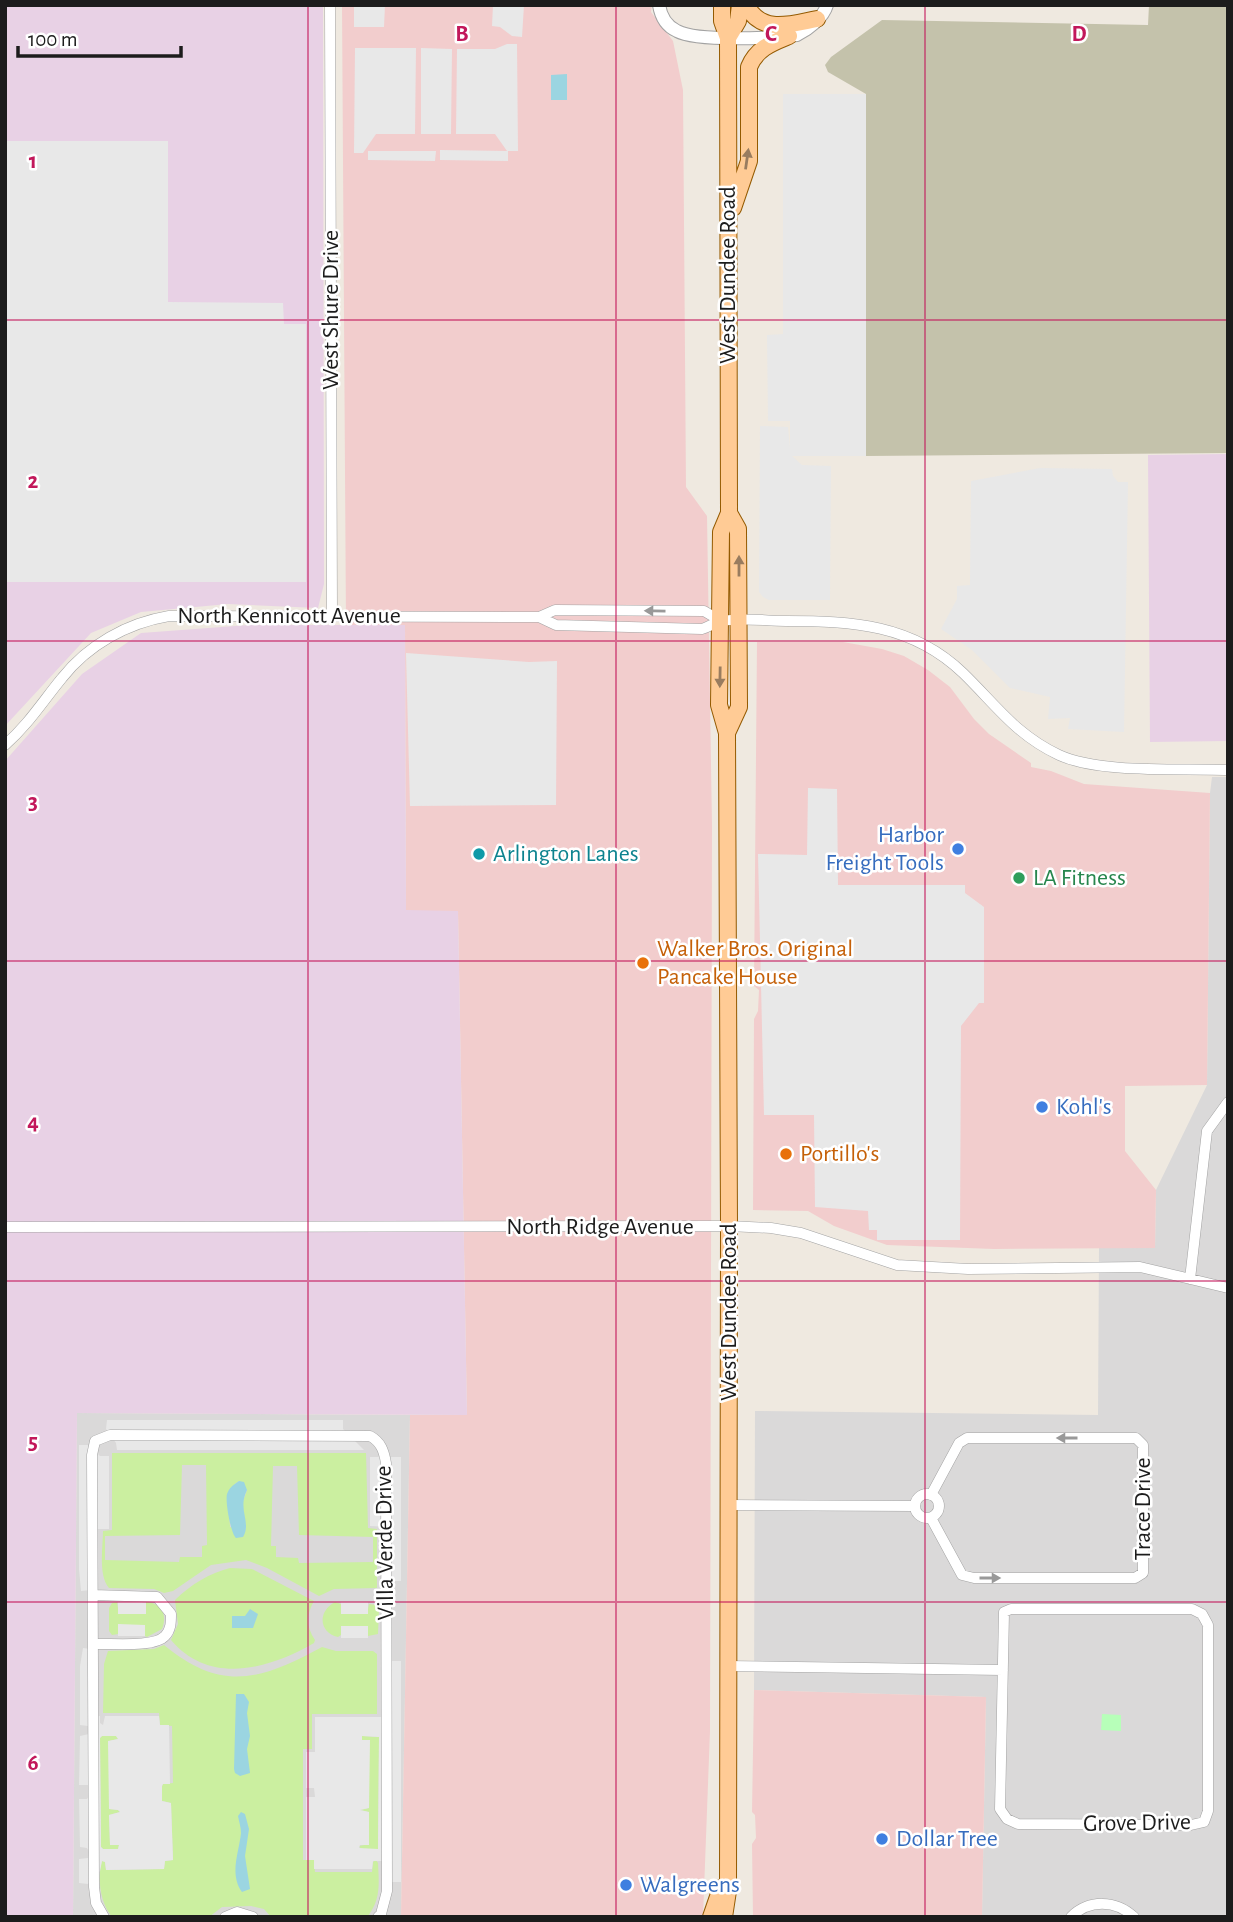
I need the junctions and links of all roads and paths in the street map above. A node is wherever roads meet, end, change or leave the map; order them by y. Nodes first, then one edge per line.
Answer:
1 (330, 5) edge
2 (659, 5) edge
3 (722, 5) edge
4 (740, 5) edge
5 (746, 5) edge
6 (827, 5) edge
7 (817, 19) junction
8 (789, 36) junction
9 (728, 38) junction
10 (728, 224) junction
11 (729, 513) junction
12 (332, 615) junction
13 (539, 617) junction
14 (721, 621) junction
15 (739, 621) junction
16 (727, 733) junction
17 (5, 745) edge
18 (1228, 769) edge
19 (1228, 1102) edge
20 (729, 1226) junction
21 (5, 1227) edge
22 (1190, 1279) junction
23 (1228, 1287) edge
24 (931, 1495) junction
25 (729, 1505) junction
26 (915, 1506) junction
27 (931, 1518) junction
28 (93, 1595) junction
29 (93, 1644) junction
30 (728, 1666) junction
31 (1003, 1670) junction
32 (728, 1870) junction
33 (728, 1891) junction
34 (104, 1917) edge
35 (225, 1917) edge
36 (253, 1917) edge
37 (378, 1917) edge
38 (711, 1917) edge
39 (724, 1917) edge
40 (734, 1917) edge
41 (1071, 1917) edge
42 (1134, 1917) edge

1 - 12 street, West Shure Drive
2 - 9 street
3 - 9 main road, West Dundee Road
4 - 9 main road, West Dundee Road
5 - 7 main road
6 - 7 street
7 - 8 street
8 - 9 street
10 -> 8 main road
9 - 10 main road, West Dundee Road
10 - 11 main road, West Dundee Road
11 - 14 main road, West Dundee Road
15 -> 11 main road, West Dundee Road
12 - 13 street, North Kennicott Avenue
12 - 17 street, North Kennicott Avenue
13 - 14 street, North Kennicott Avenue
14 -> 13 street, North Kennicott Avenue
14 - 15 street, North Kennicott Avenue
14 -> 16 main road, West Dundee Road
15 - 16 main road, West Dundee Road
15 - 18 street, North Kennicott Avenue
16 - 20 main road, West Dundee Road
19 - 22 street
20 - 21 street, North Ridge Avenue
20 - 22 street, North Ridge Avenue
20 - 25 main road, West Dundee Road
22 - 23 street, North Ridge Avenue
24 - 26 street, Trace Drive
24 - 27 street, Trace Drive
27 -> 24 street, Trace Drive
25 - 26 street
25 - 30 main road, West Dundee Road
26 - 27 street, Trace Drive
28 - 29 street, Villa Verde Drive
28 - 29 street
28 - 37 street, Villa Verde Drive
29 - 34 street, Villa Verde Drive
30 - 31 street
30 - 32 main road, West Dundee Road
31 - 31 street, Grove Drive
32 - 33 main road, West Dundee Road
32 - 38 main road
33 - 39 main road, West Dundee Road
33 - 40 main road, West Dundee Road
35 - 36 street
41 - 42 street

